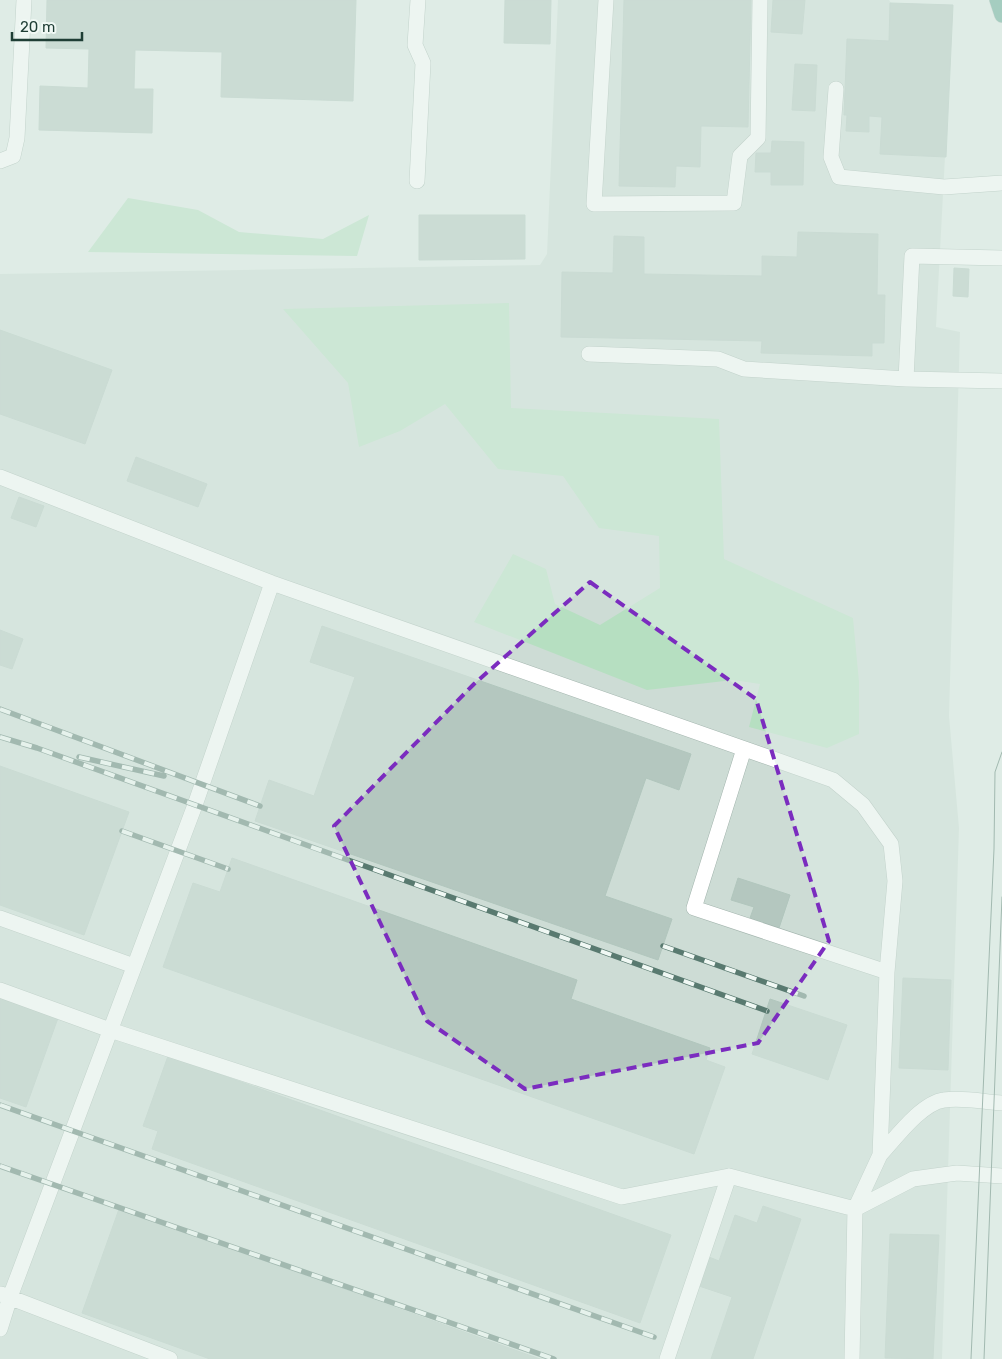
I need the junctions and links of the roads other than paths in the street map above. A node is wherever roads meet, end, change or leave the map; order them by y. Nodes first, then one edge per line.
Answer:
1 (24, 0) edge
2 (418, 0) edge
3 (606, 0) edge
4 (760, 0) edge
5 (997, 0) edge
6 (1002, 15) edge
7 (836, 89) dead end
8 (0, 161) edge
9 (417, 182) dead end
10 (1002, 183) edge
11 (1002, 258) edge
12 (589, 354) dead end
13 (906, 379) junction
14 (1002, 381) edge
15 (0, 477) edge
16 (272, 583) junction
17 (744, 748) junction
18 (0, 918) edge
19 (134, 966) junction
20 (887, 972) junction
21 (0, 990) edge
22 (110, 1030) junction
23 (1002, 1103) edge
24 (880, 1155) junction
25 (729, 1176) junction
26 (1002, 1176) edge
27 (855, 1209) junction
28 (5, 1295) edge
29 (0, 1329) edge
30 (170, 1359) edge
31 (667, 1359) edge
32 (852, 1359) edge

1 - 8 lane
2 - 9 lane
3 - 4 lane
5 - 6 main road
7 - 10 lane
11 - 13 lane
12 - 13 lane
13 - 14 lane
15 - 16 lane
16 - 17 lane
16 - 19 lane
17 - 20 lane
17 - 20 lane
18 - 19 lane
19 - 22 lane
20 - 24 lane
21 - 22 lane
22 - 25 lane
22 - 28 lane
23 - 24 lane
24 - 27 lane
25 - 27 lane
25 - 31 lane
26 - 27 lane
27 - 32 lane
28 - 29 lane
28 - 30 lane

